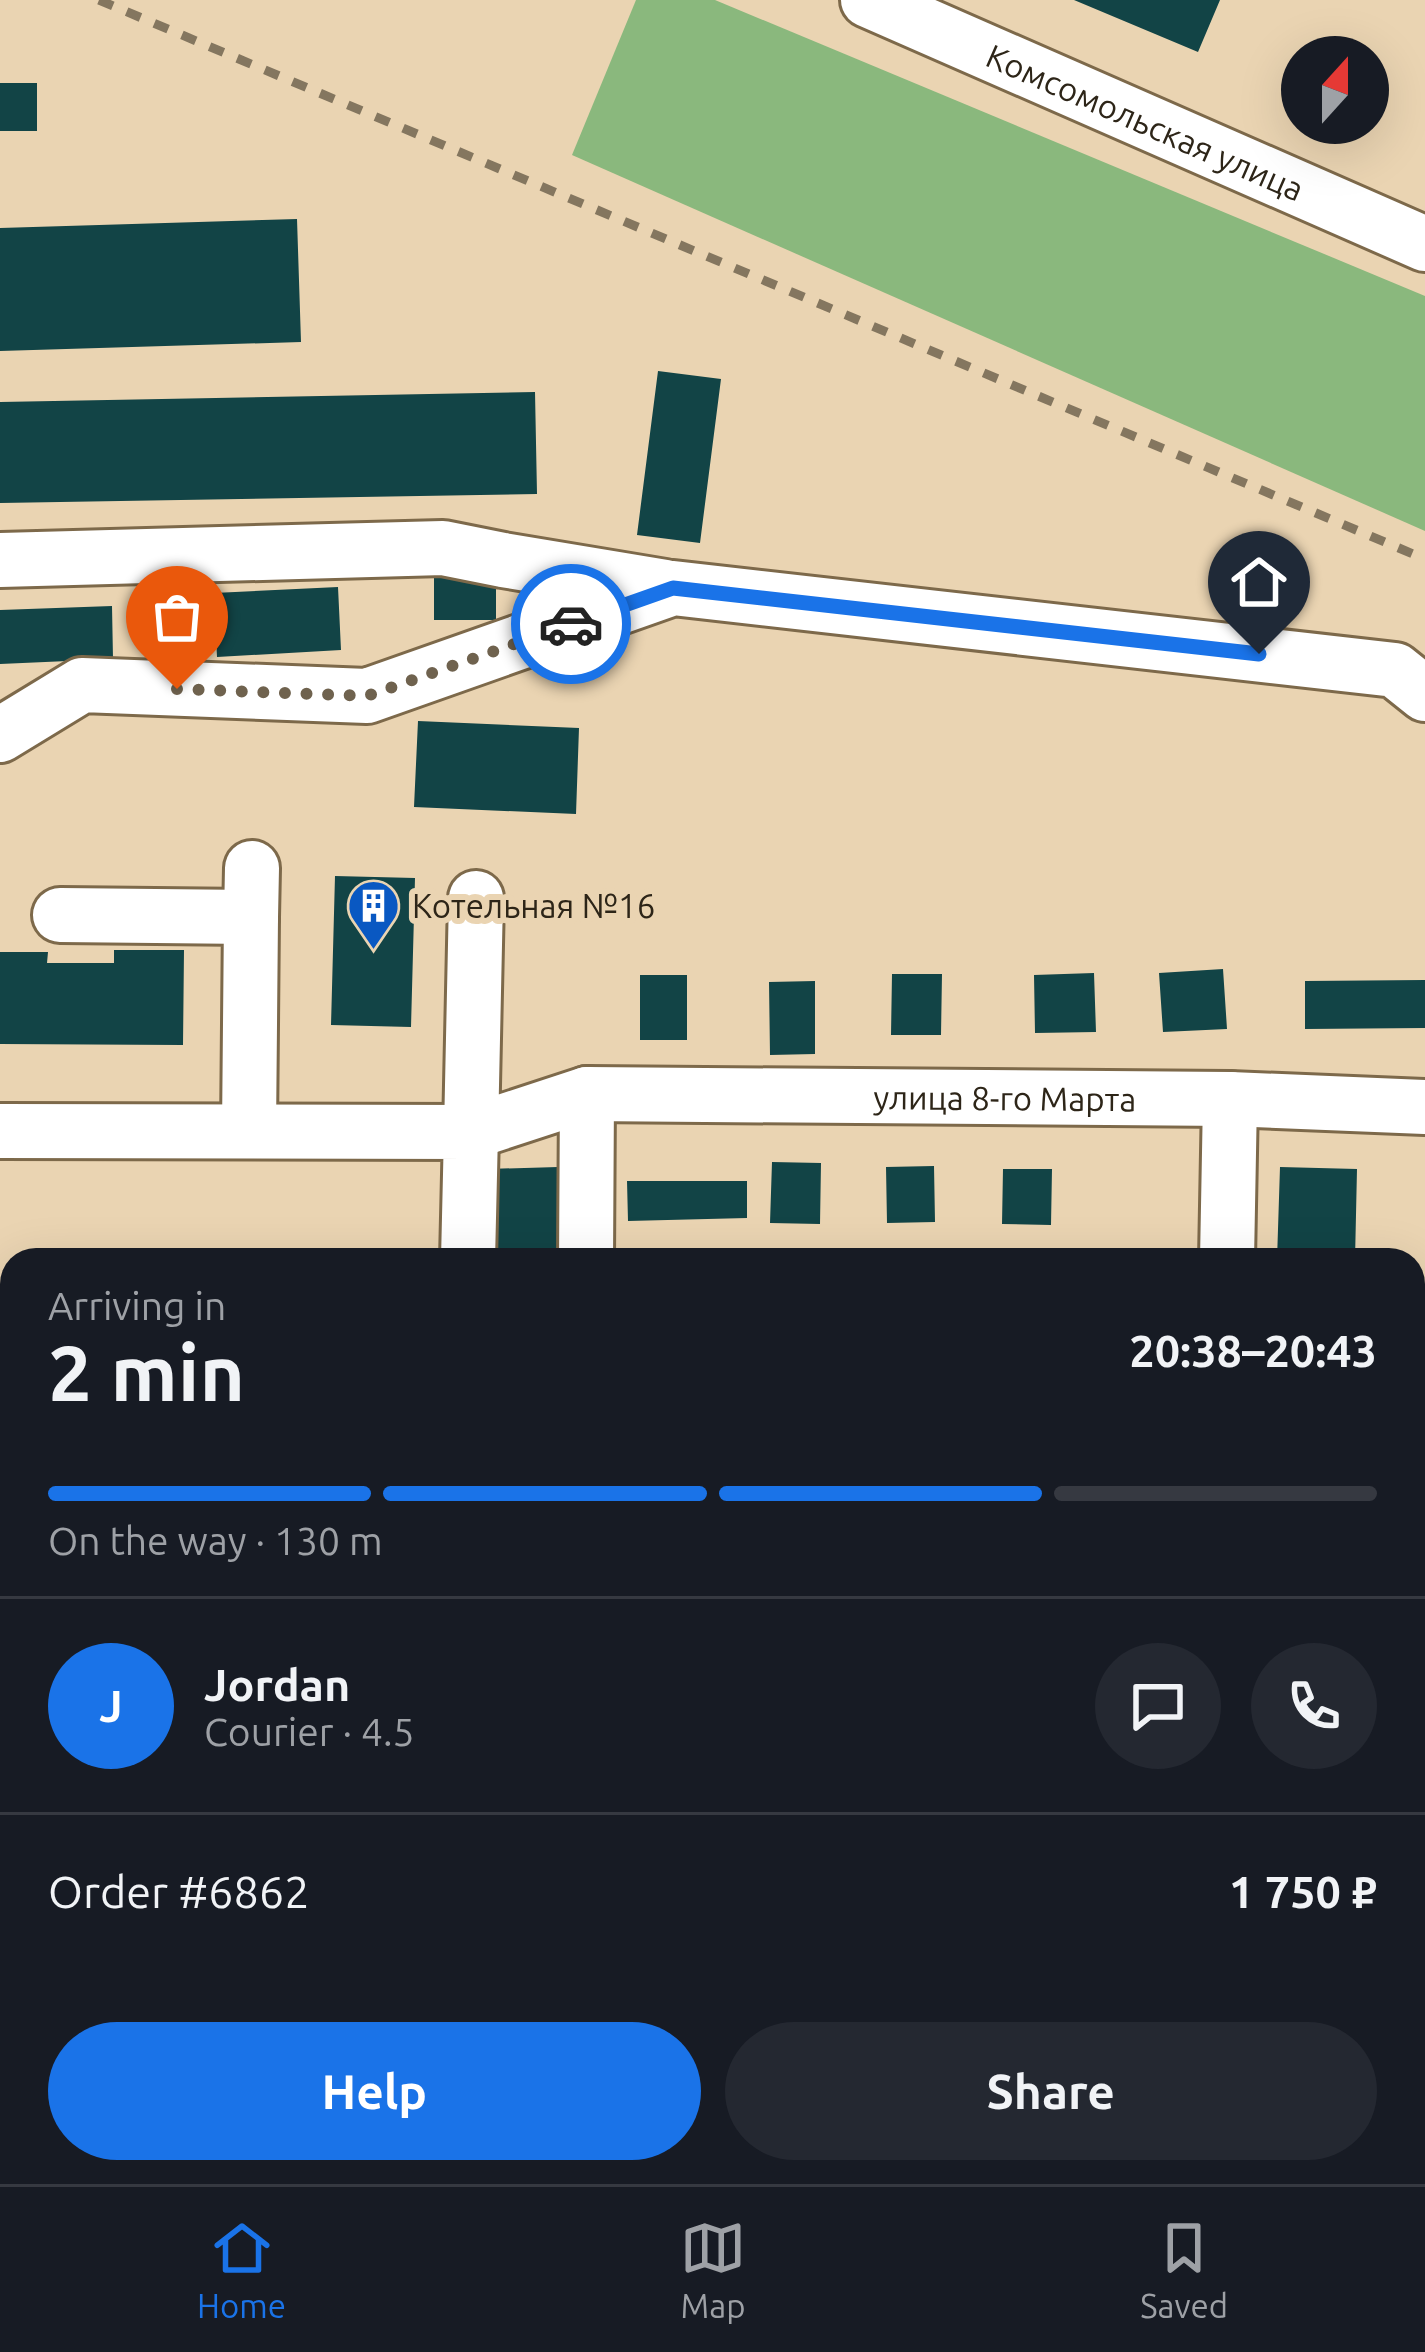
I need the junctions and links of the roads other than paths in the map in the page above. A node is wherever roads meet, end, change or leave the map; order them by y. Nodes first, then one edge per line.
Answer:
1 (868, 0) edge
2 (1425, 244) edge
3 (0, 560) edge
4 (673, 588) junction
5 (1425, 694) edge
6 (0, 735) edge
7 (476, 898) dead end
8 (60, 915) dead end
9 (587, 1094) junction
10 (1230, 1099) junction
11 (1425, 1107) edge
12 (249, 1130) junction
13 (0, 1131) edge
14 (471, 1132) junction
15 (468, 1248) edge
16 (586, 1248) edge
17 (1227, 1248) edge

1 - 2 street, Комсомольская улица
3 - 4 street
4 - 5 street
4 - 6 street
7 - 14 street
8 - 12 street
9 - 10 street, улица 8-го Марта
9 - 14 street, улица 8-го Марта
9 - 16 street
10 - 11 street, улица 8-го Марта
10 - 17 street
12 - 13 street, улица 8-го Марта
12 - 14 street, улица 8-го Марта
14 - 15 street

